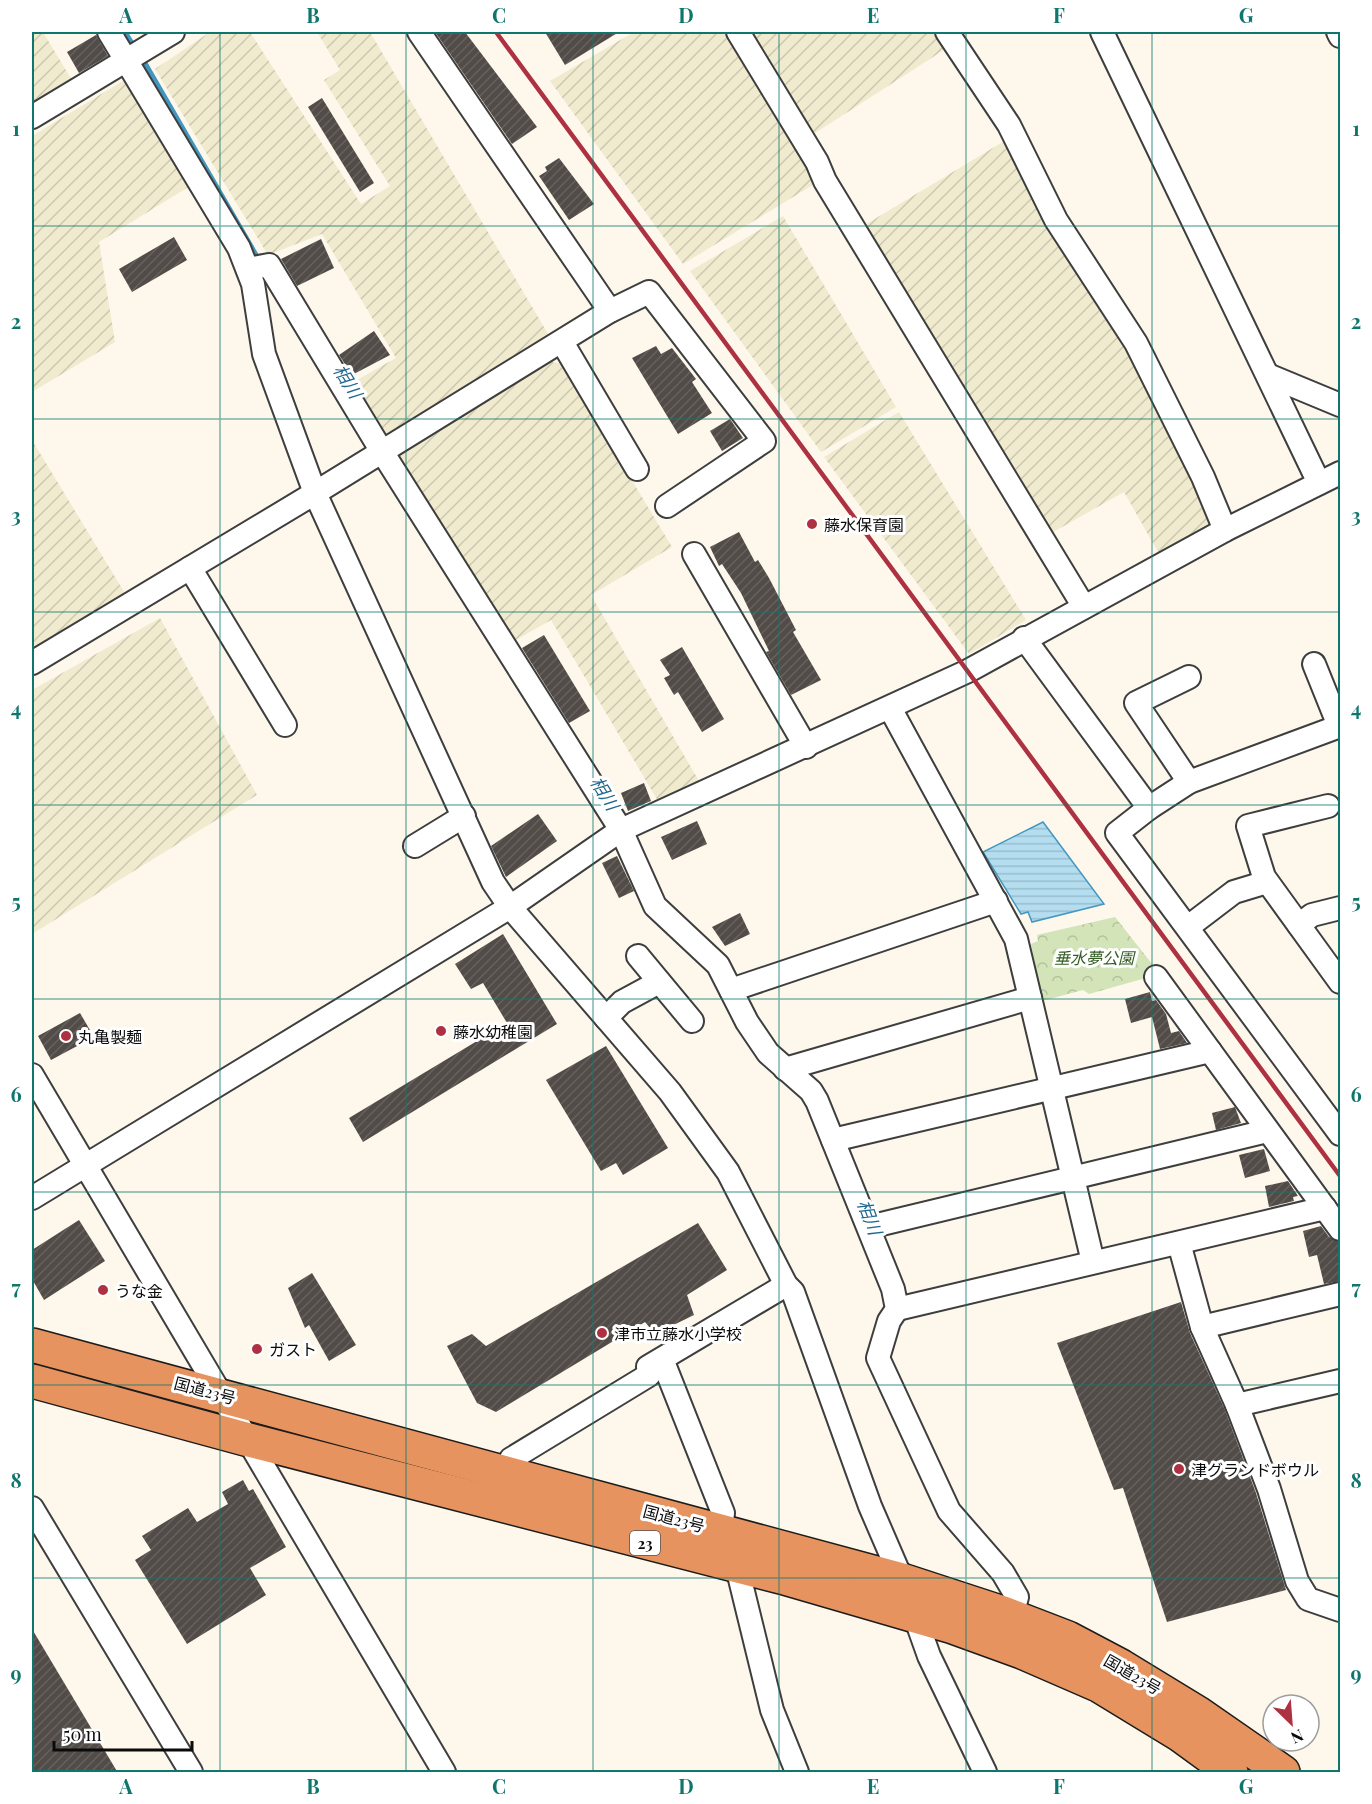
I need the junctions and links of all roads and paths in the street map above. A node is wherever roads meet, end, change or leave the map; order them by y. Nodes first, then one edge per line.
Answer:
1 (109, 32) edge
2 (173, 32) edge
3 (419, 32) edge
4 (738, 32) edge
5 (947, 32) edge
6 (1102, 32) edge
7 (1338, 32) edge
8 (1341, 36) edge
9 (135, 56) junction
10 (32, 117) edge
11 (257, 268) junction
12 (609, 311) junction
13 (562, 342) junction
14 (1270, 376) junction
15 (1341, 405) edge
16 (376, 454) junction
17 (637, 469) dead end
18 (1341, 473) edge
19 (1319, 483) junction
20 (315, 493) junction
21 (667, 506) dead end
22 (1225, 530) junction
23 (694, 554) dead end
24 (190, 568) junction
25 (1084, 607) junction
26 (1024, 638) junction
27 (32, 663) edge
28 (1314, 664) dead end
29 (1189, 677) dead end
30 (891, 708) junction
31 (285, 725) dead end
32 (1340, 726) edge
33 (806, 747) junction
34 (1189, 782) junction
35 (1328, 806) dead end
36 (1149, 808) junction
37 (464, 816) junction
38 (615, 834) junction
39 (415, 846) dead end
40 (1267, 882) junction
41 (996, 901) junction
42 (510, 907) junction
43 (1341, 908) edge
44 (1299, 925) junction
45 (1188, 927) junction
46 (638, 956) dead end
47 (1156, 977) dead end
48 (659, 982) junction
49 (1341, 982) edge
50 (731, 990) junction
51 (1030, 998) junction
52 (606, 1018) junction
53 (692, 1021) dead end
54 (1210, 1051) junction
55 (785, 1069) junction
56 (32, 1075) edge
57 (1052, 1088) junction
58 (1267, 1131) junction
59 (1341, 1134) edge
60 (833, 1140) junction
61 (84, 1166) junction
62 (1073, 1178) junction
63 (32, 1198) edge
64 (1325, 1208) junction
65 (869, 1227) junction
66 (1341, 1230) edge
67 (1179, 1243) junction
68 (1093, 1262) junction
69 (786, 1286) junction
70 (1341, 1294) edge
71 (897, 1309) junction
72 (1202, 1327) junction
73 (32, 1345) edge
74 (662, 1359) junction
75 (1341, 1380) edge
76 (32, 1381) edge
77 (222, 1395) junction
78 (1237, 1405) junction
79 (245, 1439) junction
80 (511, 1459) dead end
81 (32, 1508) edge
82 (721, 1531) junction
83 (737, 1567) junction
84 (902, 1580) junction
85 (1017, 1598) junction
86 (1341, 1610) edge
87 (915, 1616) junction
88 (191, 1773) edge
89 (444, 1773) edge
90 (797, 1773) edge
91 (985, 1773) edge
92 (1231, 1773) edge
93 (1283, 1773) edge

1 - 9 street
2 - 9 street
3 - 12 street
4 - 25 street
5 - 22 street
6 - 14 street
7 - 8 street
9 - 10 street
9 - 11 street
11 - 16 street
11 - 20 street
12 - 13 street
12 - 21 street
13 - 16 street
13 - 17 street
14 - 15 street
14 - 19 street
16 - 20 street
16 - 38 street
18 - 19 street
19 - 22 street
20 - 24 street
20 - 37 street
22 - 25 street
23 - 33 street
24 - 27 street
24 - 31 street
25 - 26 street
26 - 30 street
26 - 36 street
28 - 32 street
29 - 34 street
30 - 33 street
30 - 41 street
32 - 34 street
33 - 38 street
34 - 36 street
35 - 40 street
36 - 45 street
37 - 39 street
37 - 42 street
38 - 42 street
38 - 50 street
40 - 44 street
40 - 45 street
41 - 50 street
41 - 51 street
42 - 52 street
42 - 61 street
43 - 44 street
44 - 49 street
45 - 59 street
46 - 48 street
47 - 54 street
48 - 52 street
48 - 53 street
50 - 55 street
51 - 55 street
51 - 57 street
52 - 69 street
54 - 57 street
54 - 58 street
55 - 60 street
56 - 61 street
57 - 60 street
57 - 62 street
58 - 62 street
58 - 64 street
60 - 65 street
61 - 63 street
61 - 77 street
62 - 65 street
62 - 68 street
64 - 66 street
64 - 67 street
65 - 71 street
67 - 68 street
67 - 72 street
68 - 71 street
69 - 74 street
69 - 84 street
70 - 72 street
71 - 85 street
72 - 78 street
73 - 77 highway, 国道23号 / 23
74 - 80 street
74 - 82 street
75 - 78 street
76 - 79 highway, 国道23号 / 23
77 - 79 street
77 - 82 highway, 国道23号 / 23
78 - 86 street
79 - 83 highway, 国道23号 / 23
79 - 89 street
81 - 88 street
82 - 84 highway, 国道23号 / 23
83 - 87 highway, 国道23号 / 23
83 - 90 street
84 - 85 highway, 国道23号 / 23
84 - 87 street
85 - 93 highway, 国道23号 / 23
87 - 91 street
87 - 92 highway, 国道23号 / 23

